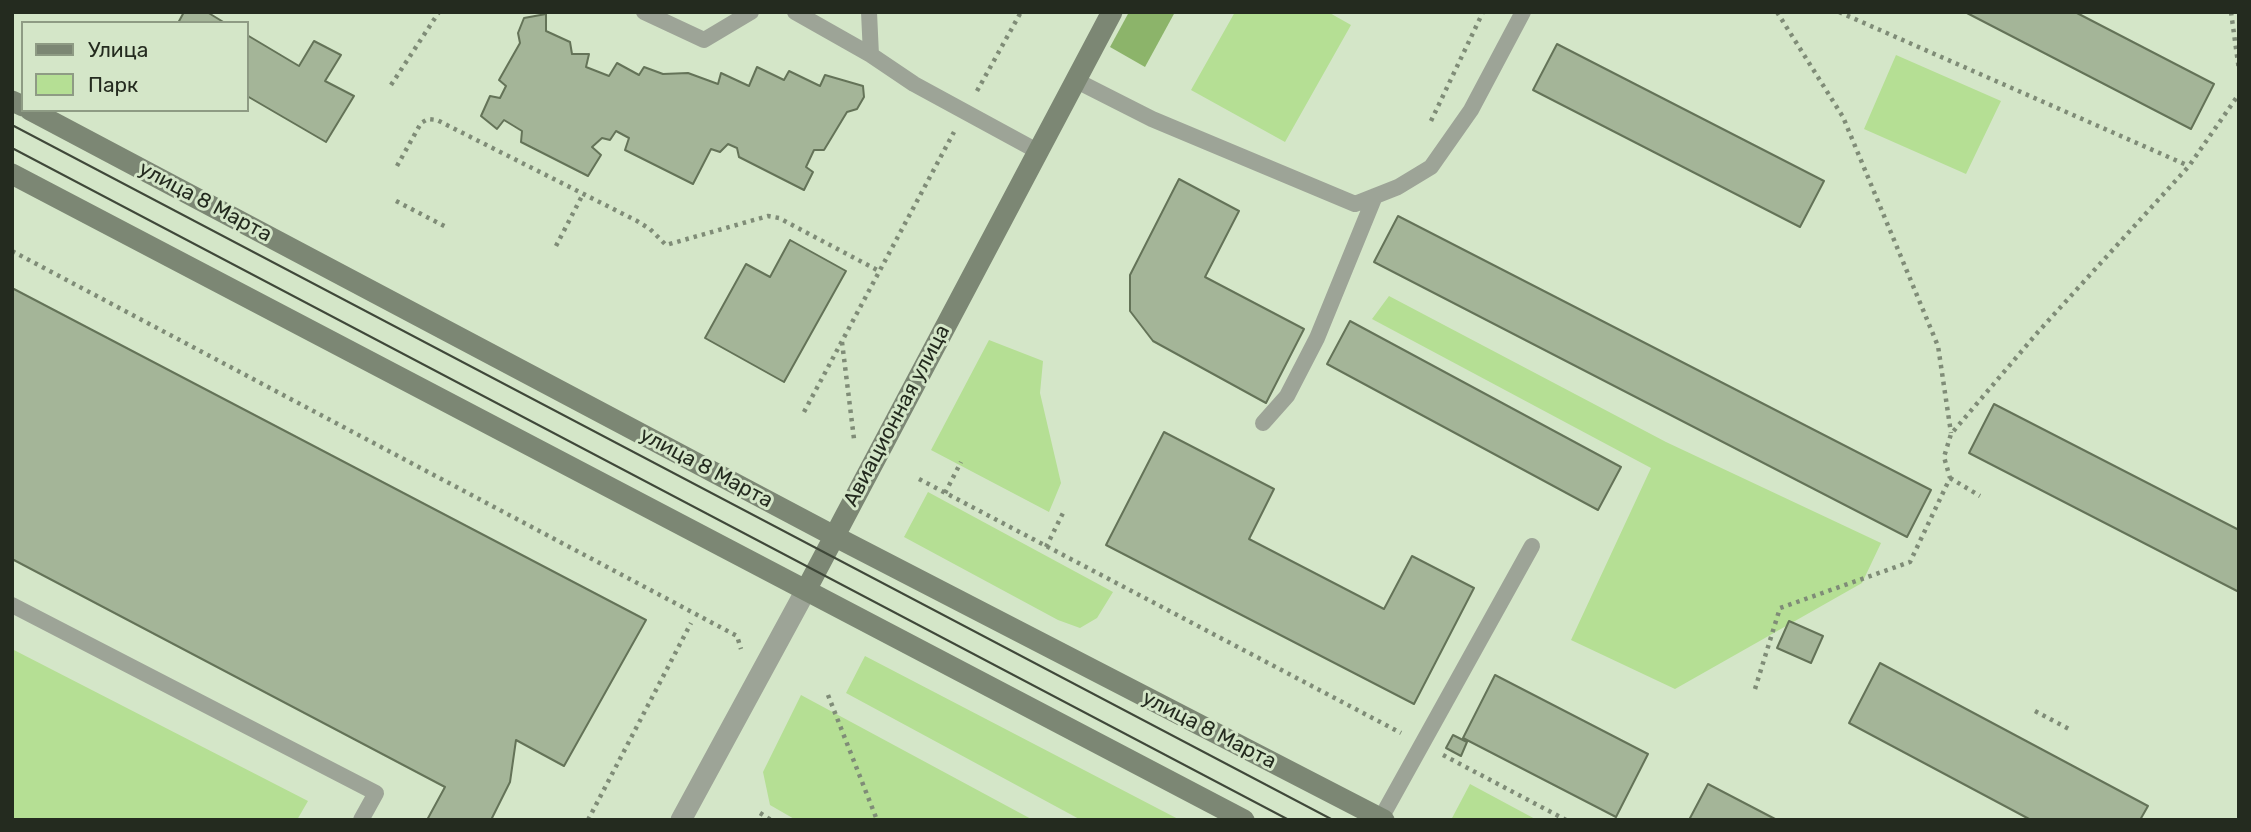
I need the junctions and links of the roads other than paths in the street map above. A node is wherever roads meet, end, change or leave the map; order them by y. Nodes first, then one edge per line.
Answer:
1 (644, 12) edge
2 (751, 12) edge
3 (795, 12) edge
4 (869, 12) edge
5 (1112, 12) edge
6 (1523, 12) edge
7 (871, 55) junction
8 (1077, 80) junction
9 (34, 112) edge
10 (1039, 152) junction
11 (12, 174) edge
12 (1375, 196) junction
13 (1263, 423) dead end
14 (834, 536) junction
15 (1532, 546) dead end
16 (806, 590) junction
17 (12, 605) edge
18 (1382, 819) edge
19 (361, 820) edge
20 (681, 820) edge
21 (1244, 820) edge

1 - 2 lane
3 - 7 lane
4 - 7 lane
5 - 8 main road, Авиационная улица
6 - 12 lane
7 - 10 lane
8 - 10 main road, Авиационная улица
8 - 12 lane
9 - 14 main road, улица 8 Марта
10 - 14 main road, Авиационная улица
11 - 16 main road
12 - 13 lane
14 - 16 main road, Авиационная улица
14 - 18 main road, улица 8 Марта
15 - 18 lane
16 - 20 street, Авиационная улица
16 - 21 main road
17 - 19 lane

